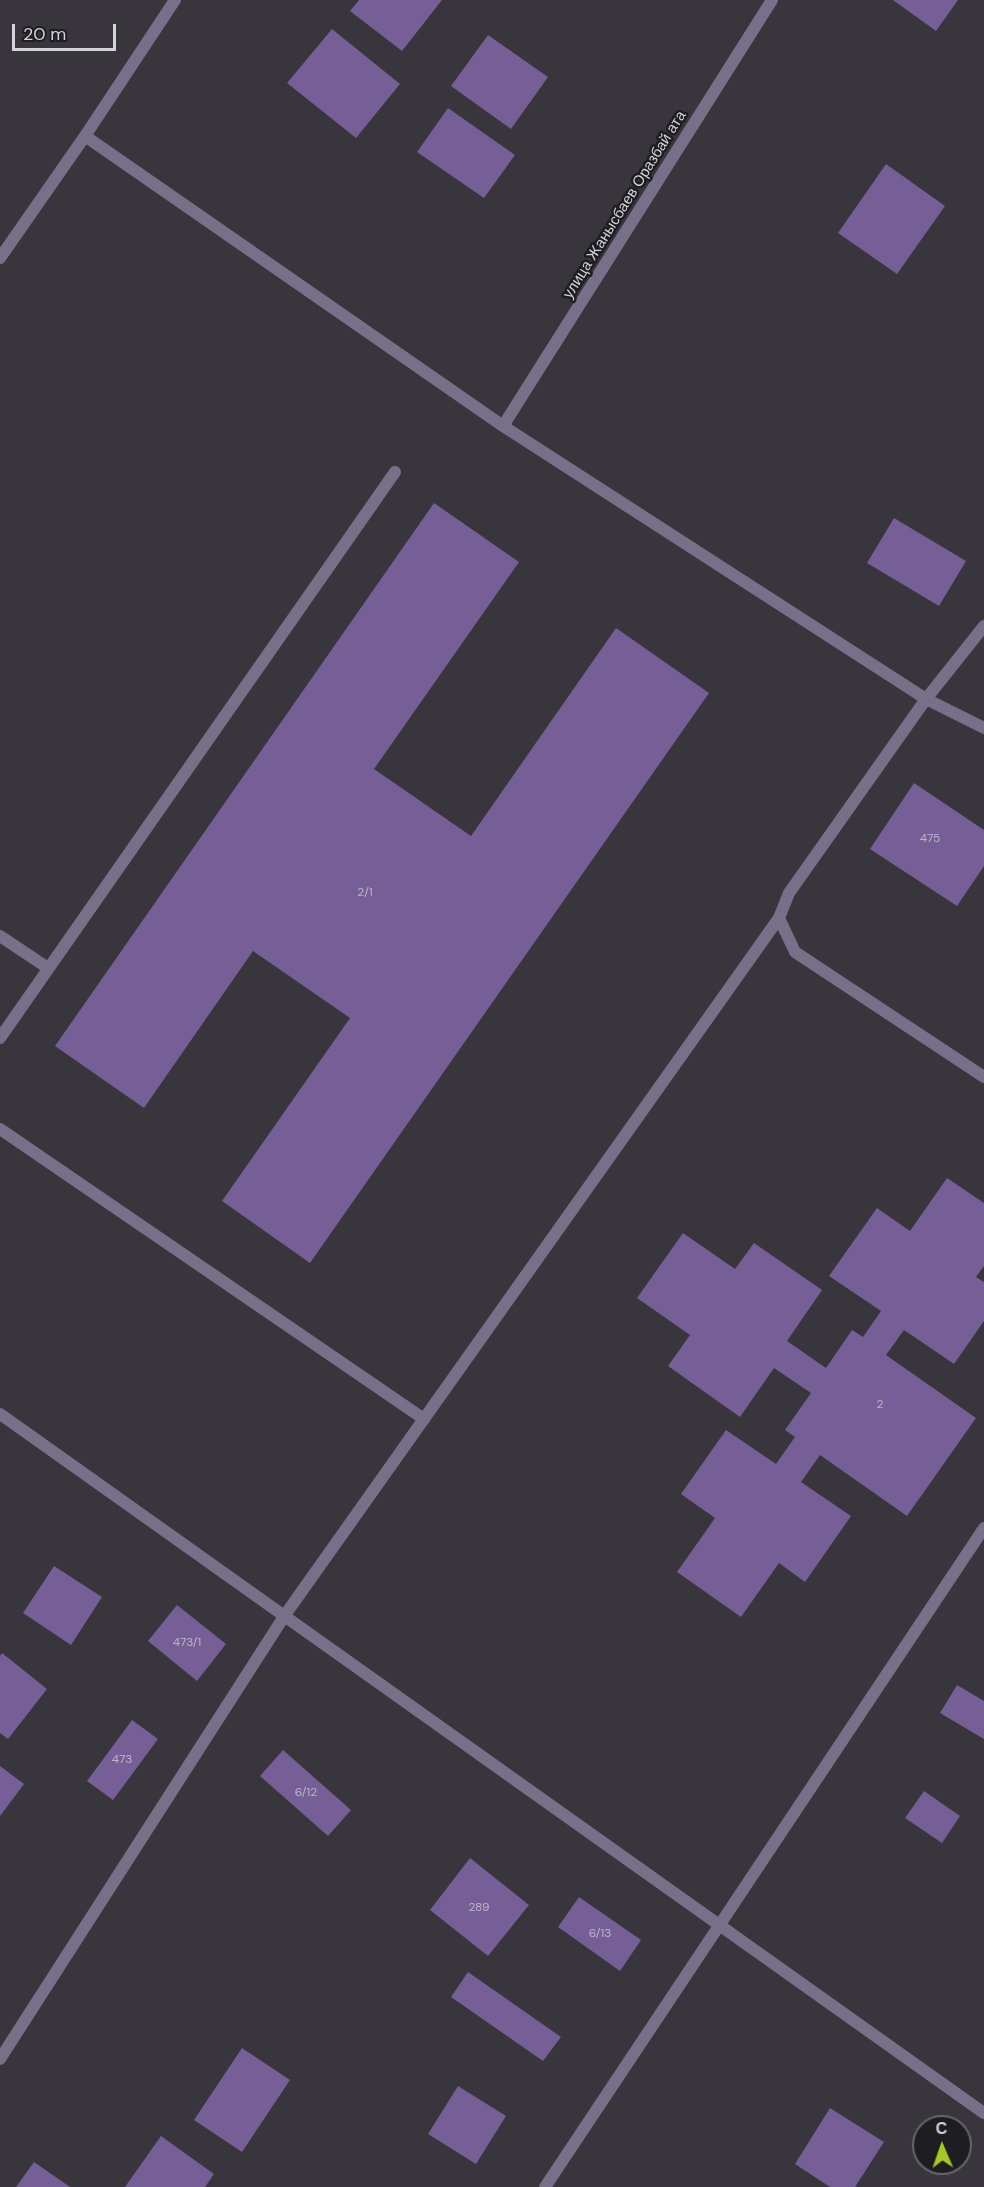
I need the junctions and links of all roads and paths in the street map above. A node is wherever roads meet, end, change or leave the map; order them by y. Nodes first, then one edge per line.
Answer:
1 (175, 0) edge
2 (772, 0) edge
3 (85, 136) junction
4 (0, 258) edge
5 (503, 426) junction
6 (395, 472) dead end
7 (984, 626) edge
8 (927, 699) junction
9 (984, 728) edge
10 (779, 918) junction
11 (0, 936) edge
12 (48, 968) junction
13 (0, 1038) edge
14 (984, 1077) edge
15 (0, 1129) edge
16 (0, 1414) edge
17 (424, 1419) junction
18 (984, 1528) edge
19 (285, 1615) junction
20 (719, 1927) junction
21 (0, 2059) edge
22 (984, 2114) edge
23 (544, 2187) edge

1 - 3 street
2 - 5 street, улица Жанысбаев Оразбай ата
3 - 4 street
3 - 5 street
5 - 8 street
6 - 12 street
7 - 8 street
8 - 9 street
8 - 10 street
10 - 14 street
10 - 17 street
11 - 12 street
12 - 13 street
15 - 17 street
16 - 19 street
17 - 19 street
18 - 20 street
19 - 20 street
19 - 21 street
20 - 22 street
20 - 23 street

